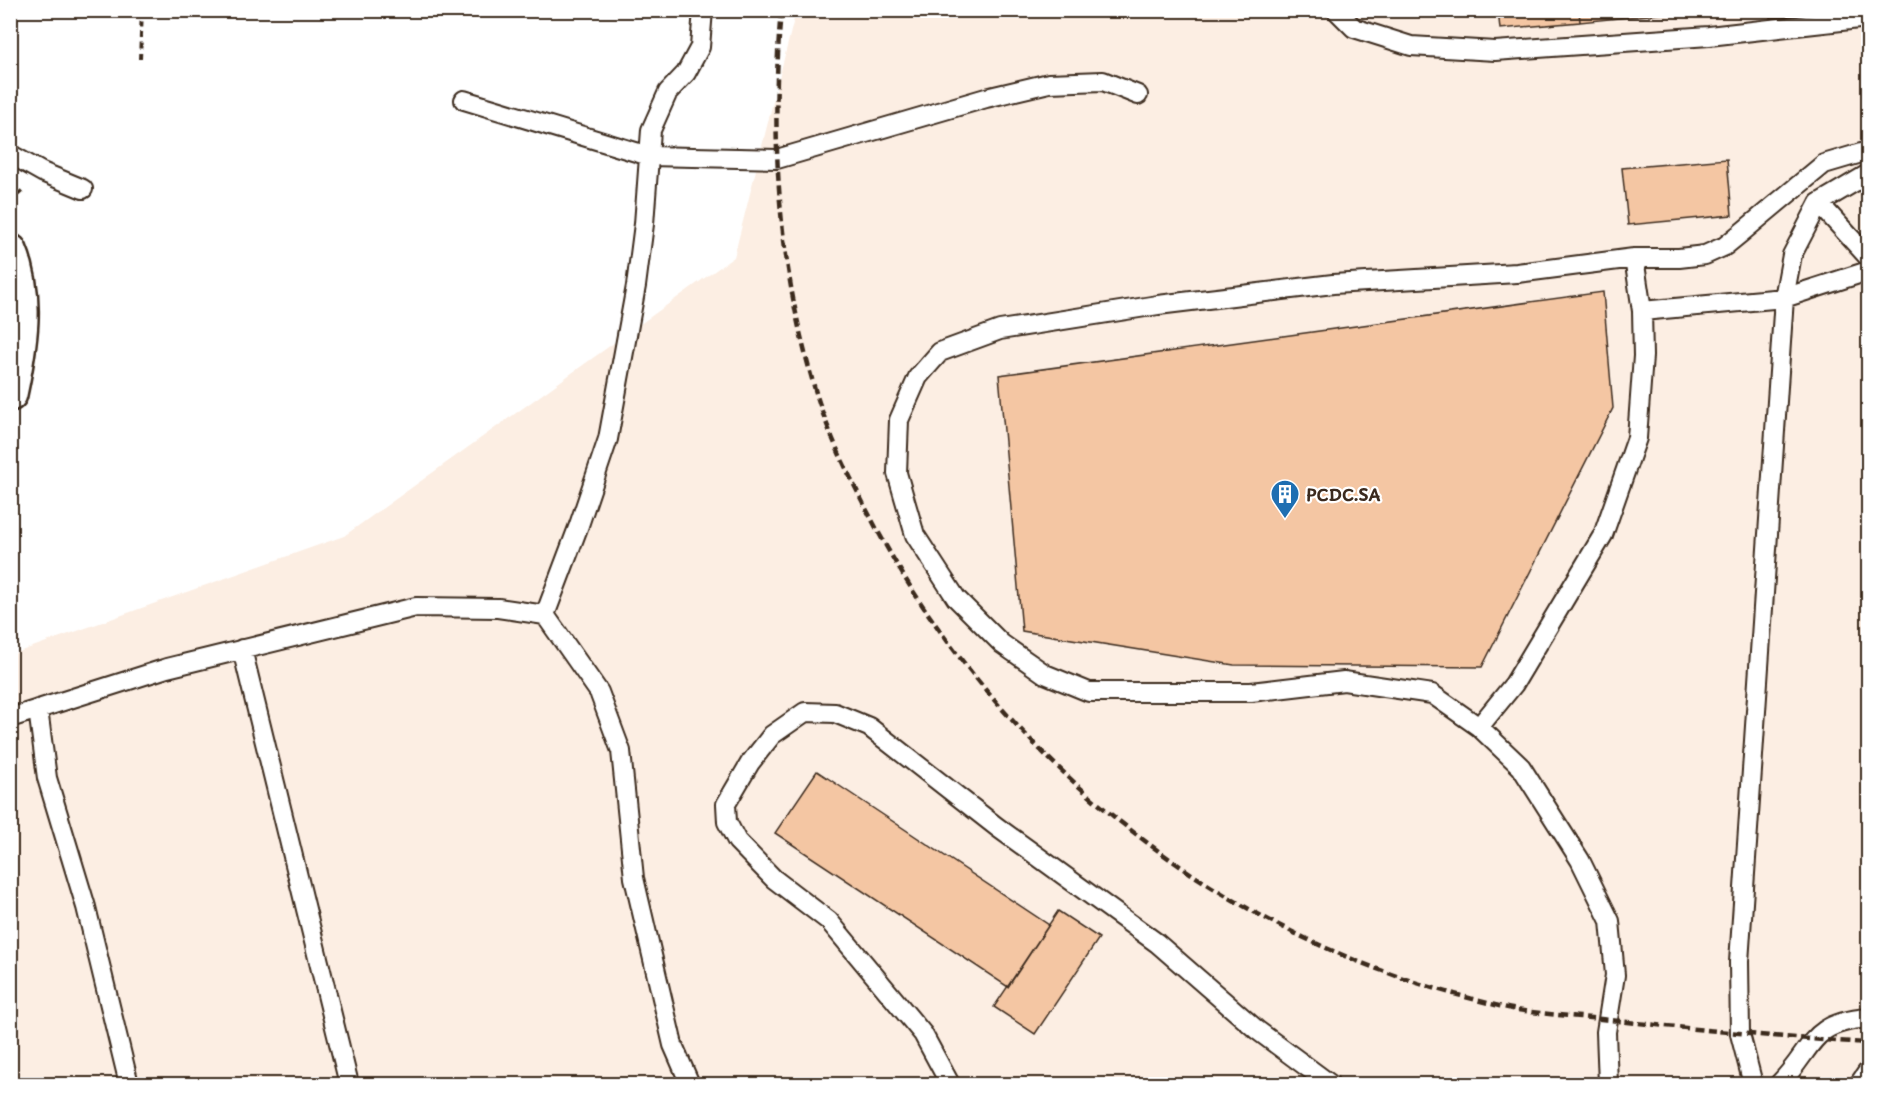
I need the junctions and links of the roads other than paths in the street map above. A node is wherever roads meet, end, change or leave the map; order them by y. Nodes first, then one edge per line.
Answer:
1 (704, 10) edge
2 (1336, 10) edge
3 (1869, 18) edge
4 (1138, 96) dead end
5 (464, 100) dead end
6 (1869, 151) edge
7 (10, 154) edge
8 (648, 156) junction
9 (1869, 174) edge
10 (82, 189) dead end
11 (1819, 203) junction
12 (10, 251) edge
13 (1869, 257) edge
14 (1634, 258) junction
15 (1869, 271) edge
16 (1784, 298) junction
17 (1642, 311) junction
18 (10, 394) edge
19 (545, 615) junction
20 (242, 649) junction
21 (39, 709) junction
22 (10, 718) edge
23 (1479, 727) junction
24 (1869, 1018) edge
25 (129, 1084) edge
26 (349, 1084) edge
27 (690, 1084) edge
28 (950, 1084) edge
29 (1330, 1084) edge
30 (1608, 1084) edge
31 (1753, 1084) edge
32 (1779, 1084) edge

1 - 8 lane
2 - 3 lane
4 - 8 lane
5 - 8 lane
6 - 14 lane
7 - 10 lane
8 - 19 lane
9 - 11 lane
11 - 13 lane
11 - 16 lane
12 - 18 street
14 - 17 lane
14 - 23 lane
15 - 16 lane
16 - 17 lane
16 - 31 lane
17 - 23 lane
19 - 20 lane
19 - 27 lane
20 - 21 lane
20 - 26 lane
21 - 22 lane
21 - 25 lane
23 - 30 lane
24 - 32 lane
28 - 29 lane

